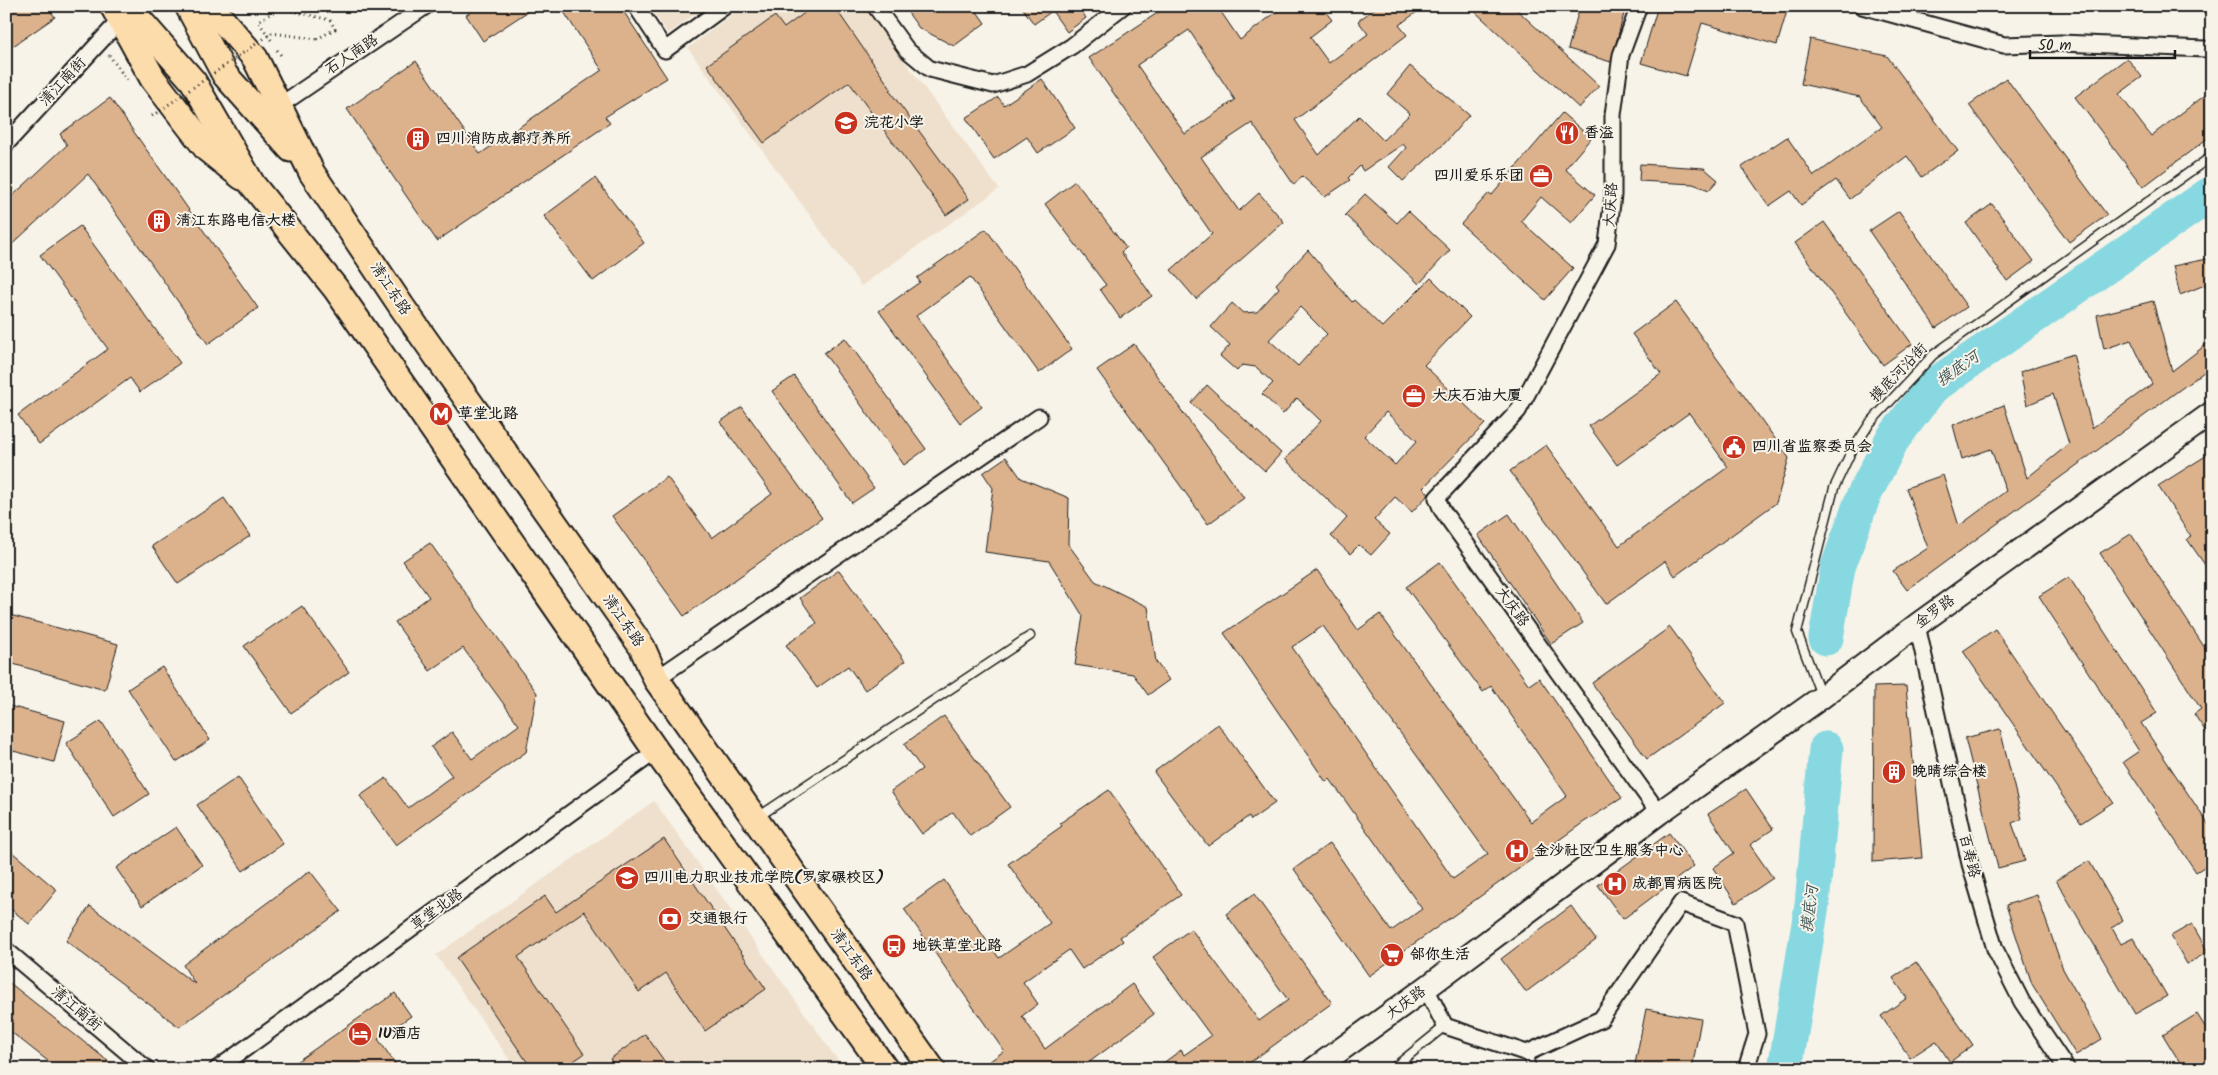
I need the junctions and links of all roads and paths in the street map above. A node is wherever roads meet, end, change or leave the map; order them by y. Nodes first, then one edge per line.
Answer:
1 (188, 6) edge
2 (210, 6) edge
3 (426, 6) edge
4 (636, 6) edge
5 (725, 6) edge
6 (875, 6) edge
7 (1123, 6) edge
8 (1638, 6) edge
9 (1862, 6) edge
10 (120, 11) edge
11 (2205, 49) dead end
12 (283, 58) dead end
13 (279, 106) junction
14 (152, 116) dead end
15 (6, 144) edge
16 (2212, 156) edge
17 (312, 173) junction
18 (2212, 413) edge
19 (1039, 417) dead end
20 (1917, 626) junction
21 (1030, 636) dead end
22 (656, 679) junction
23 (1822, 697) junction
24 (656, 751) junction
25 (1659, 813) junction
26 (754, 820) junction
27 (6, 950) edge
28 (1426, 988) junction
29 (1445, 1026) junction
30 (1527, 1053) junction
31 (147, 1069) edge
32 (218, 1069) edge
33 (885, 1069) edge
34 (932, 1069) edge
35 (1314, 1069) edge
36 (1392, 1069) edge
37 (1532, 1069) edge
38 (1746, 1069) edge
39 (2067, 1069) edge

1 - 17 main road, 清江东路
2 - 13 main road, 清江东路
3 - 13 street, 石人南路
4 - 5 street
6 - 7 street
8 - 25 street, 大庆路
9 - 11 street
10 - 15 street, 清江南街
10 - 24 main road
12 - 14 path, bridge
13 - 17 main road, 清江东路
16 - 23 lane, 摸底河沿街
17 - 22 main road, 清江东路
18 - 20 street, 金罗路
19 - 22 street
20 - 23 street, 金罗路
20 - 39 street, 百寿路
21 - 26 lane
22 - 26 main road, 清江东路
23 - 25 street, 金罗路
24 - 32 street, 草堂北路
24 - 33 main road
25 - 28 street, 大庆路
26 - 34 main road, 清江东路
27 - 31 street, 清江南街
28 - 29 street
28 - 35 street, 大庆路
29 - 30 street
29 - 36 lane
30 - 37 lane
30 - 38 street

